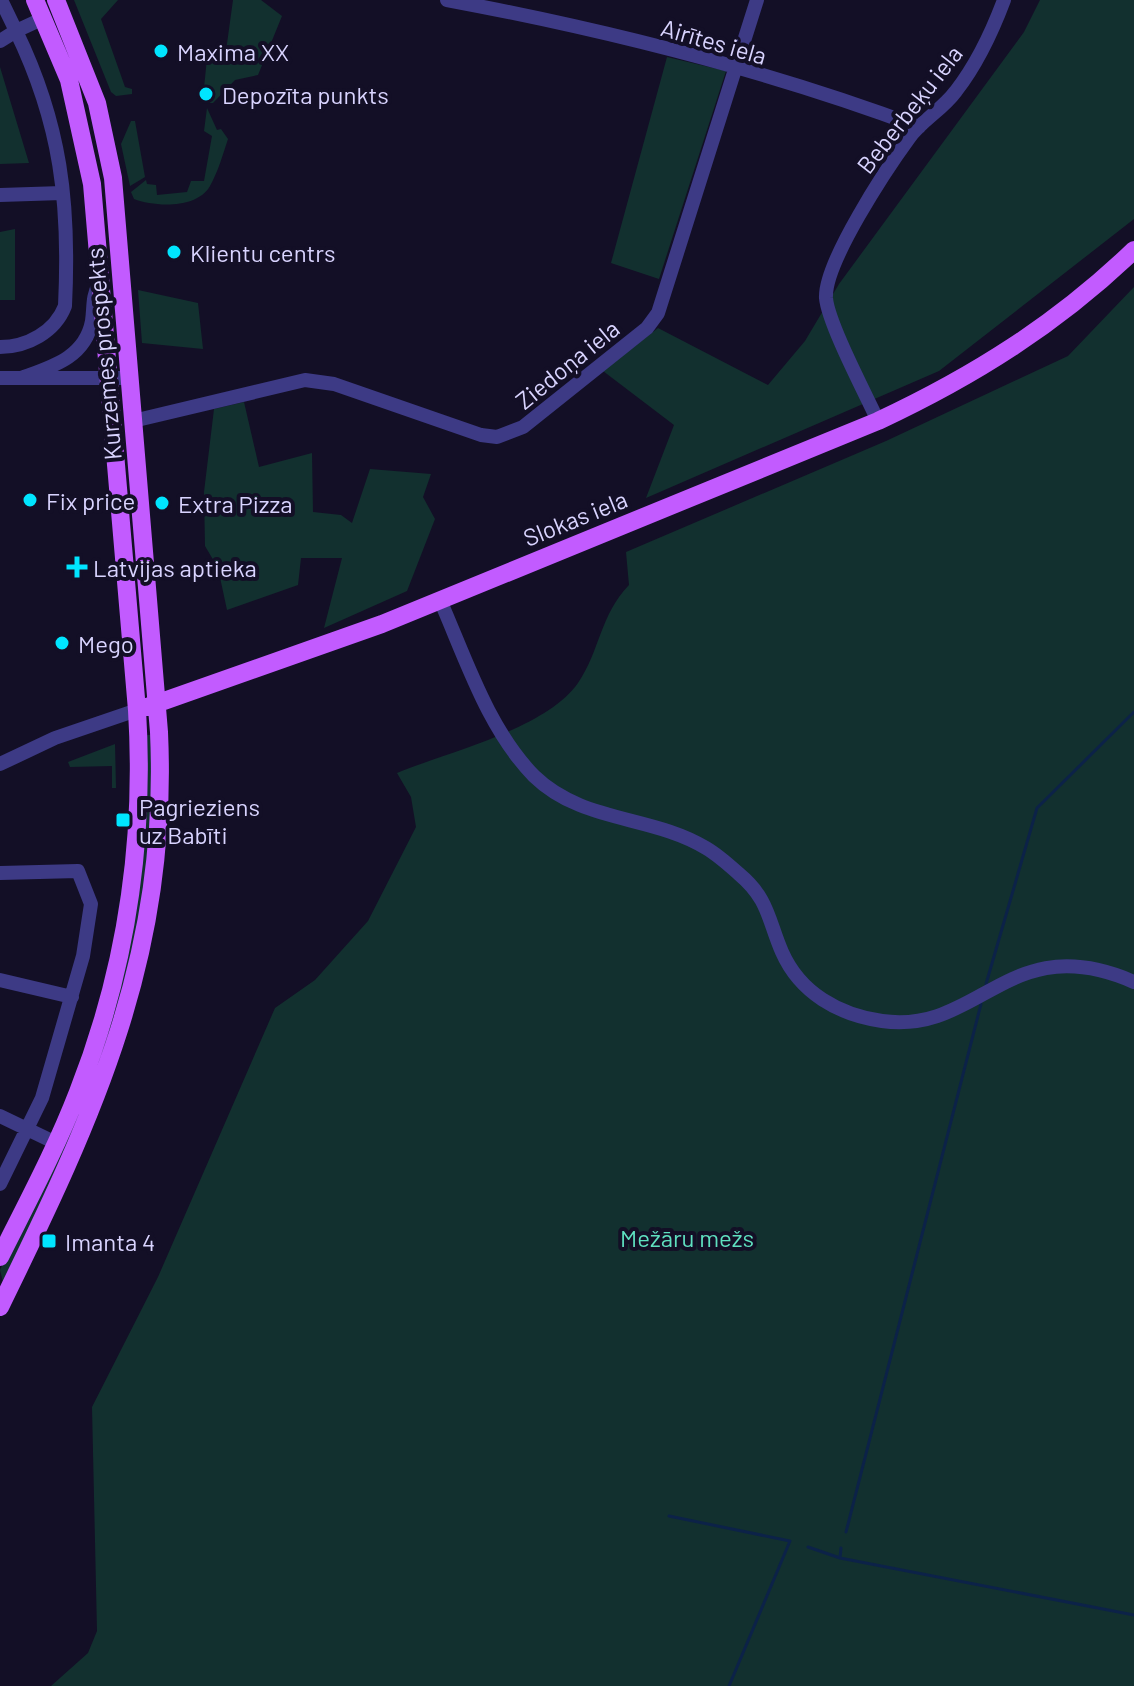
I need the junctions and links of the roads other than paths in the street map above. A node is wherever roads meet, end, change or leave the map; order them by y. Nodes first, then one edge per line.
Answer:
1 (1, 0) edge
2 (35, 0) edge
3 (56, 0) edge
4 (447, 0) edge
5 (757, 0) edge
6 (1004, 0) edge
7 (44, 18) junction
8 (16, 31) junction
9 (0, 41) edge
10 (735, 68) junction
11 (919, 127) junction
12 (62, 193) junction
13 (0, 195) edge
14 (1134, 250) edge
15 (100, 283) junction
16 (0, 347) edge
17 (0, 378) edge
18 (21, 378) junction
19 (108, 378) junction
20 (129, 378) junction
21 (133, 421) junction
22 (878, 421) junction
23 (440, 600) junction
24 (157, 704) junction
25 (137, 710) junction
26 (0, 764) edge
27 (0, 873) edge
28 (0, 980) edge
29 (1134, 982) edge
30 (72, 997) junction
31 (0, 1116) edge
32 (28, 1130) junction
33 (56, 1143) junction
34 (0, 1184) edge
35 (0, 1257) edge
36 (0, 1307) edge

1 - 8 street
2 - 7 main road, Kurzemes prospekts
3 - 20 main road, Kurzemes prospekts
4 - 10 street, Airītes iela
5 - 10 street, Ziedoņa iela
6 - 11 street, Beberbeķu iela
7 - 8 street
7 - 15 main road, Kurzemes prospekts
8 - 9 street
8 - 12 street
10 - 11 street, Airītes iela
10 - 21 street, Ziedoņa iela
11 - 22 street, Beberbeķu iela
12 - 13 street
12 - 16 street
14 - 22 main road, Slokas iela
15 - 18 street
15 - 19 main road, Kurzemes prospekts
17 - 18 street
18 - 19 street
19 - 20 street
19 - 25 main road, Kurzemes prospekts
20 - 21 main road, Kurzemes prospekts
21 - 24 main road, Kurzemes prospekts
22 - 23 main road, Slokas iela
23 - 24 main road, Slokas iela
23 - 29 street
24 - 25 main road, Slokas iela
24 - 36 main road, Kurzemes prospekts
25 - 26 street, Slokas iela
25 - 33 main road, Kurzemes prospekts
27 - 30 street
28 - 30 street
30 - 32 street
31 - 32 street
32 - 33 street
32 - 34 street
33 - 35 main road, Kurzemes prospekts

